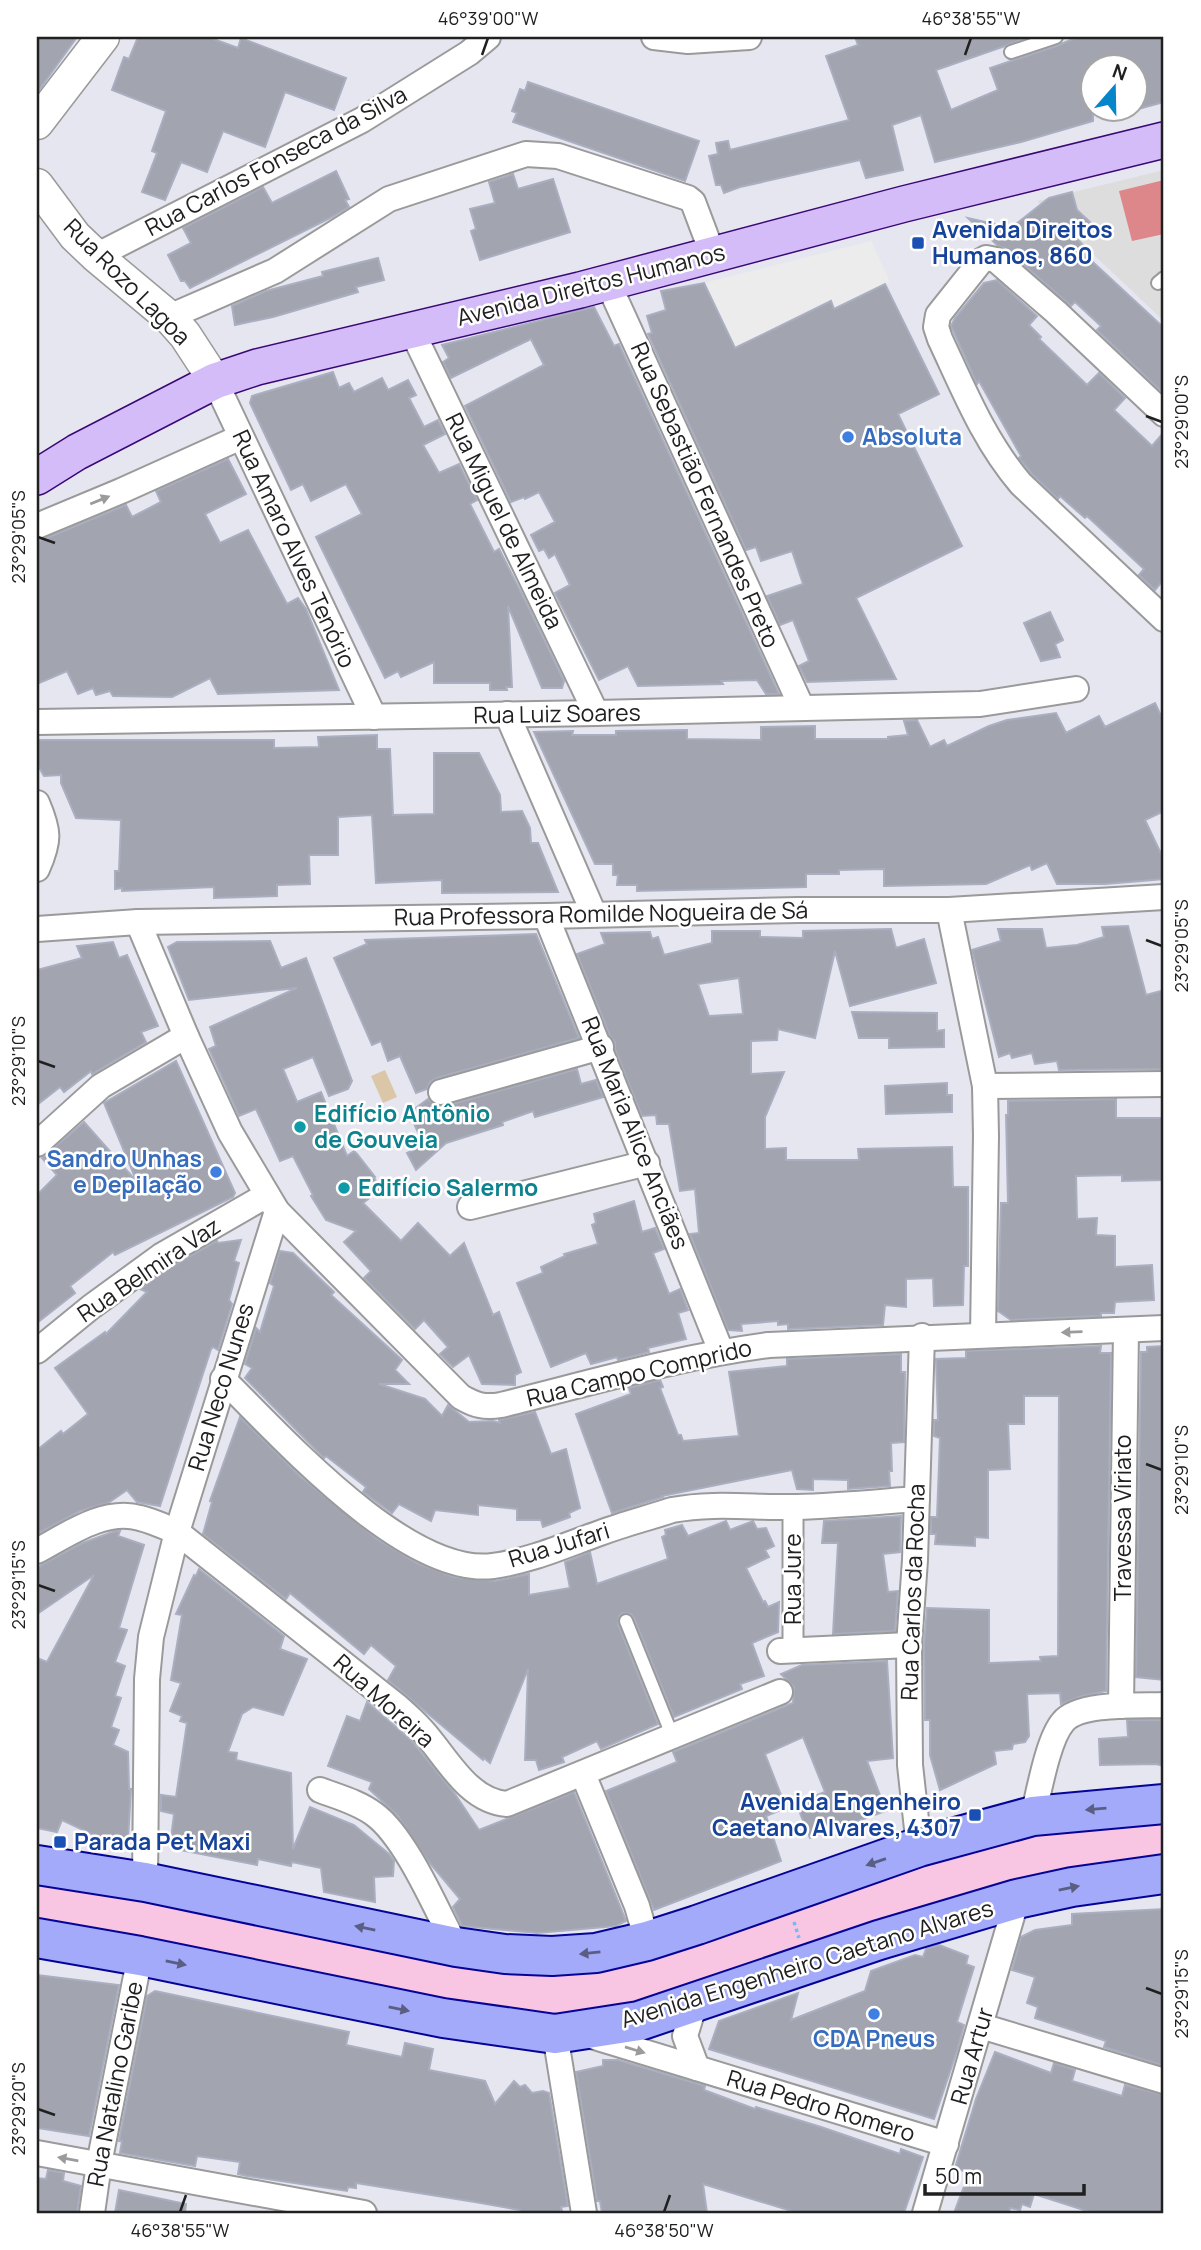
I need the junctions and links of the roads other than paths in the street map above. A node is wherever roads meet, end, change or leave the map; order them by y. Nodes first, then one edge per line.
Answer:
1 (103, 37) edge
2 (488, 37) edge
3 (654, 37) edge
4 (749, 37) edge
5 (1056, 37) edge
6 (1011, 52) dead end
7 (37, 123) edge
8 (1164, 140) edge
9 (37, 185) edge
10 (713, 255) junction
11 (96, 256) junction
12 (608, 283) junction
13 (169, 317) junction
14 (411, 329) junction
15 (215, 381) junction
16 (1164, 414) edge
17 (241, 437) junction
18 (37, 477) edge
19 (37, 526) edge
20 (1164, 619) edge
21 (1076, 690) dead end
22 (802, 708) junction
23 (596, 713) junction
24 (507, 715) junction
25 (374, 717) junction
26 (37, 722) edge
27 (37, 803) edge
28 (37, 869) edge
29 (1164, 897) edge
30 (948, 910) junction
31 (594, 914) junction
32 (547, 916) junction
33 (138, 922) junction
34 (37, 929) edge
35 (186, 1036) junction
36 (601, 1046) junction
37 (1164, 1084) edge
38 (985, 1086) junction
39 (441, 1092) dead end
40 (37, 1144) edge
41 (647, 1163) junction
42 (272, 1203) junction
43 (470, 1207) dead end
44 (1164, 1328) edge
45 (1126, 1330) junction
46 (983, 1335) junction
47 (922, 1336) junction
48 (37, 1351) edge
49 (721, 1351) junction
50 (223, 1379) junction
51 (917, 1499) junction
52 (793, 1507) junction
53 (177, 1532) junction
54 (37, 1551) edge
55 (626, 1621) dead end
56 (909, 1645) junction
57 (787, 1651) joint
58 (780, 1692) dead end
59 (1164, 1705) edge
60 (1121, 1706) junction
61 (672, 1735) junction
62 (583, 1774) junction
63 (320, 1790) dead end
64 (1164, 1804) edge
65 (1033, 1816) junction
66 (919, 1847) junction
67 (37, 1865) edge
68 (1164, 1874) edge
69 (145, 1882) junction
70 (1017, 1899) junction
71 (37, 1938) edge
72 (646, 1941) junction
73 (456, 1947) junction
74 (139, 1956) junction
75 (695, 2003) junction
76 (981, 2026) junction
77 (564, 2032) junction
78 (696, 2068) junction
79 (1164, 2081) edge
80 (946, 2144) junction
81 (37, 2154) edge
82 (99, 2164) junction
83 (92, 2213) edge
84 (364, 2213) edge
85 (584, 2213) edge
86 (925, 2213) edge

1 - 7 street
2 - 11 street, Rua Carlos Fonseca da Silva
3 - 4 street
5 - 6 lane
8 - 10 main road, Avenida Direitos Humanos
9 - 11 street, Rua Rozo Lagoa
10 - 12 main road, Avenida Direitos Humanos
10 - 13 street
11 - 13 street, Rua Rozo Lagoa
12 - 14 main road, Avenida Direitos Humanos
12 - 22 street, Rua Sebastião Fernandes Preto
13 - 15 street, Rua Rozo Lagoa
14 - 15 main road, Avenida Direitos Humanos
14 - 23 street, Rua Miguel de Almeida
15 - 17 street, Rua Amaro Alves Tenório
15 - 18 main road, Avenida Direitos Humanos
16 - 20 street
19 -> 17 street
17 - 25 street, Rua Amaro Alves Tenório
21 - 22 street, Rua Luiz Soares
22 - 23 street, Rua Luiz Soares
23 - 24 street, Rua Luiz Soares
24 - 25 street, Rua Luiz Soares
24 - 31 street
25 - 26 street, Rua Luiz Soares
27 - 28 street
29 - 30 street, Rua Professora Romilde Nogueira de Sá
30 - 31 street, Rua Professora Romilde Nogueira de Sá
30 - 38 street
31 - 32 street, Rua Professora Romilde Nogueira de Sá
32 - 33 street, Rua Professora Romilde Nogueira de Sá
32 - 36 street, Rua Maria Alice Anciães
33 - 34 street, Rua Professora Romilde Nogueira de Sá
33 - 35 street
35 - 40 street
35 - 42 street
36 - 39 street
36 - 41 street, Rua Maria Alice Anciães
37 - 38 street
38 - 46 street
41 - 43 street
41 - 49 street, Rua Maria Alice Anciães
42 - 48 street, Rua Belmira Vaz
42 - 49 street, Rua Campo Comprido
42 - 50 street, Rua Neco Nunes
44 - 45 street, Rua Campo Comprido
45 -> 46 street, Rua Campo Comprido
45 - 60 street, Travessa Viriato
46 - 47 street, Rua Campo Comprido
47 - 49 street, Rua Campo Comprido
47 - 51 street, Rua Carlos da Rocha
50 - 52 street, Rua Jufari
50 - 53 street, Rua Neco Nunes
51 - 52 street, Rua Jufari
51 - 56 street, Rua Carlos da Rocha
52 - 57 street, Rua Jure
53 - 54 street, Rua Moreira
53 - 62 street, Rua Moreira
53 - 69 street, Rua Neco Nunes
55 - 61 lane
56 - 57 street
56 - 66 street, Rua Carlos da Rocha
58 - 61 street, Rua Moreira
59 - 60 street
60 - 65 street
61 - 62 street, Rua Moreira
62 - 72 street
63 - 73 street
64 -> 65 main road
65 - 66 main road
66 -> 72 main road
67 - 69 main road
70 -> 68 main road, Avenida Engenheiro Caetano Alvares
73 -> 69 main road
70 - 75 main road, Avenida Engenheiro Caetano Alvares
70 - 76 street, Rua Artur
71 - 74 main road, Avenida Engenheiro Caetano Alvares
72 -> 73 main road
74 -> 77 main road, Avenida Engenheiro Caetano Alvares
74 - 82 street, Rua Natalino Garibe
75 - 77 main road, Avenida Engenheiro Caetano Alvares
75 - 78 street, Rua Pedro Romero
76 - 79 street
76 - 80 street, Rua Artur
77 -> 78 street, Rua Pedro Romero
77 - 85 street
78 - 80 street, Rua Pedro Romero
80 - 86 street, Rua Artur
82 -> 81 street
82 - 83 street, Rua Natalino Garibe
82 - 84 street

